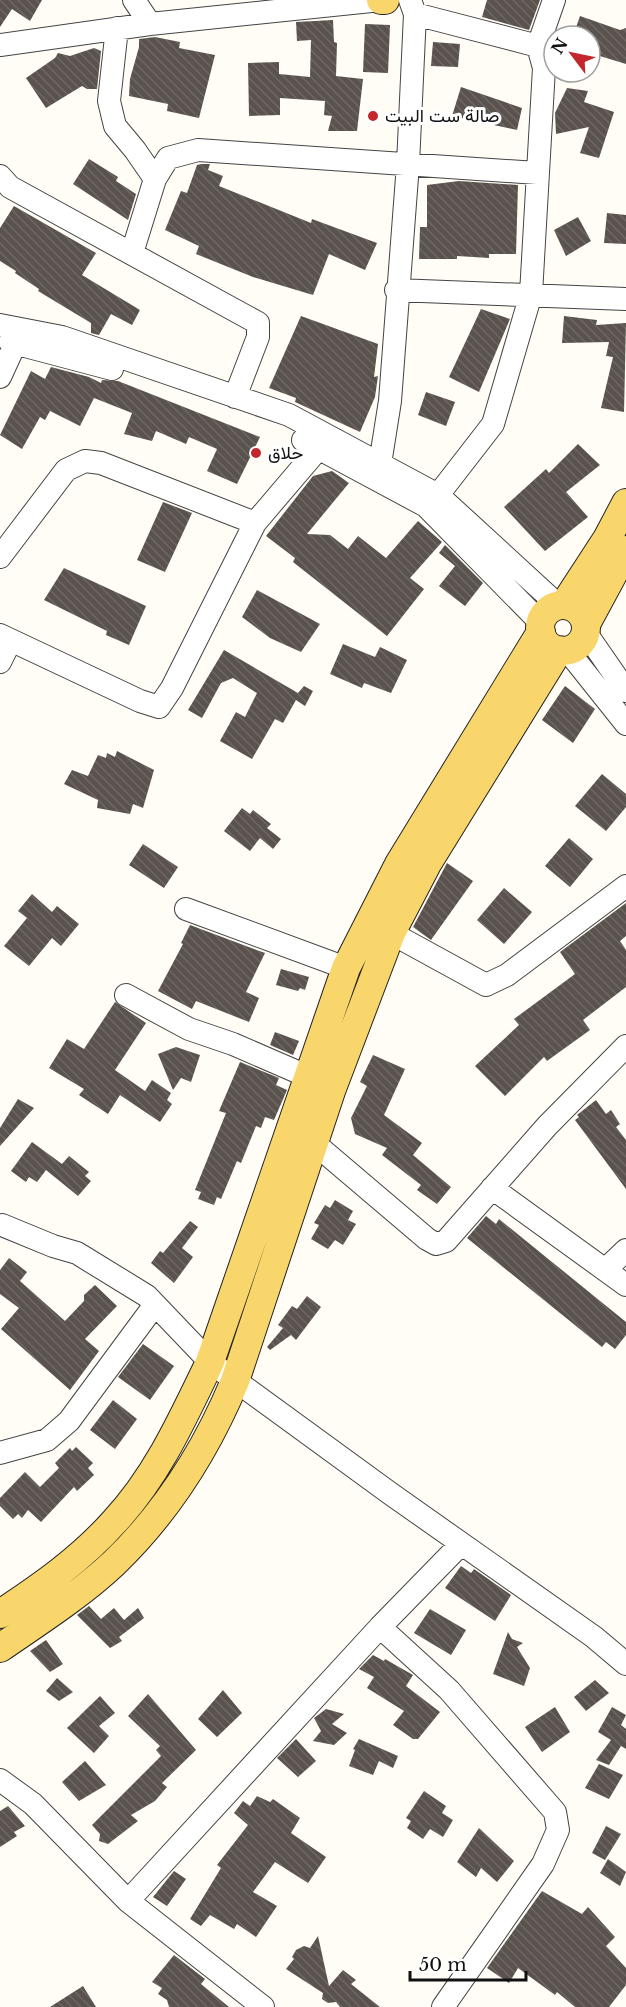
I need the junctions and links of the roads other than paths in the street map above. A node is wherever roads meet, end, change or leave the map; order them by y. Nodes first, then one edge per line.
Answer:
1 (134, 0) edge
2 (382, 0) edge
3 (554, 0) edge
4 (331, 3) edge
5 (412, 7) edge
6 (150, 24) junction
7 (117, 28) junction
8 (0, 45) edge
9 (538, 46) junction
10 (408, 164) junction
11 (537, 174) junction
12 (0, 176) edge
13 (154, 179) junction
14 (132, 253) junction
15 (396, 290) junction
16 (531, 294) junction
17 (626, 299) edge
18 (9, 334) edge
19 (0, 377) edge
20 (235, 397) junction
21 (318, 449) junction
22 (345, 454) junction
23 (380, 464) junction
24 (438, 495) junction
25 (626, 503) edge
26 (255, 523) junction
27 (0, 557) edge
28 (622, 566) edge
29 (563, 628) junction
30 (5, 639) edge
31 (0, 662) edge
32 (626, 691) edge
33 (626, 724) edge
34 (626, 886) edge
35 (186, 909) dead end
36 (391, 933) junction
37 (346, 968) junction
38 (126, 995) dead end
39 (626, 1046) edge
40 (309, 1077) junction
41 (314, 1143) junction
42 (492, 1188) junction
43 (2, 1226) dead end
44 (626, 1250) edge
45 (605, 1270) junction
46 (626, 1285) edge
47 (154, 1306) junction
48 (210, 1362) junction
49 (235, 1381) junction
50 (0, 1453) edge
51 (461, 1544) junction
52 (0, 1614) edge
53 (380, 1627) junction
54 (0, 1648) edge
55 (626, 1664) edge
56 (0, 1780) edge
57 (128, 1900) junction
58 (263, 2007) edge
59 (443, 2007) edge

1 - 6 street
2 - 4 street
3 - 9 street
4 - 6 street
5 - 9 street
5 - 10 street
6 - 7 street
7 - 8 street
7 - 13 street
9 - 11 street
10 - 11 street
10 - 13 street
10 - 15 street
11 - 16 street
12 - 14 street
13 - 14 street
14 - 20 street
15 - 16 street
15 - 23 street
16 - 17 street
16 - 24 street
18 - 19 street
18 - 20 street
18 - 21 street
20 - 22 street
21 - 22 street
21 - 26 street
22 - 23 street
22 - 29 street
23 - 24 street
24 - 29 street
25 - 29 main road
26 - 27 street
26 - 30 street
28 - 29 main road
29 - 32 street
29 - 33 street
29 - 36 main road
29 - 37 main road
30 - 31 street
34 - 36 street
35 - 37 street
36 - 41 main road
37 - 40 main road
38 - 40 street
39 - 42 street
40 - 48 main road
41 - 42 street
41 - 49 main road
42 - 45 street
43 - 47 street
44 - 45 street
45 - 46 street
47 - 48 street
47 - 50 street
48 - 49 street
48 - 52 main road
49 - 51 street
49 - 54 main road
51 - 53 street
51 - 55 street
53 - 57 street
53 - 59 street
56 - 57 street
57 - 58 street

